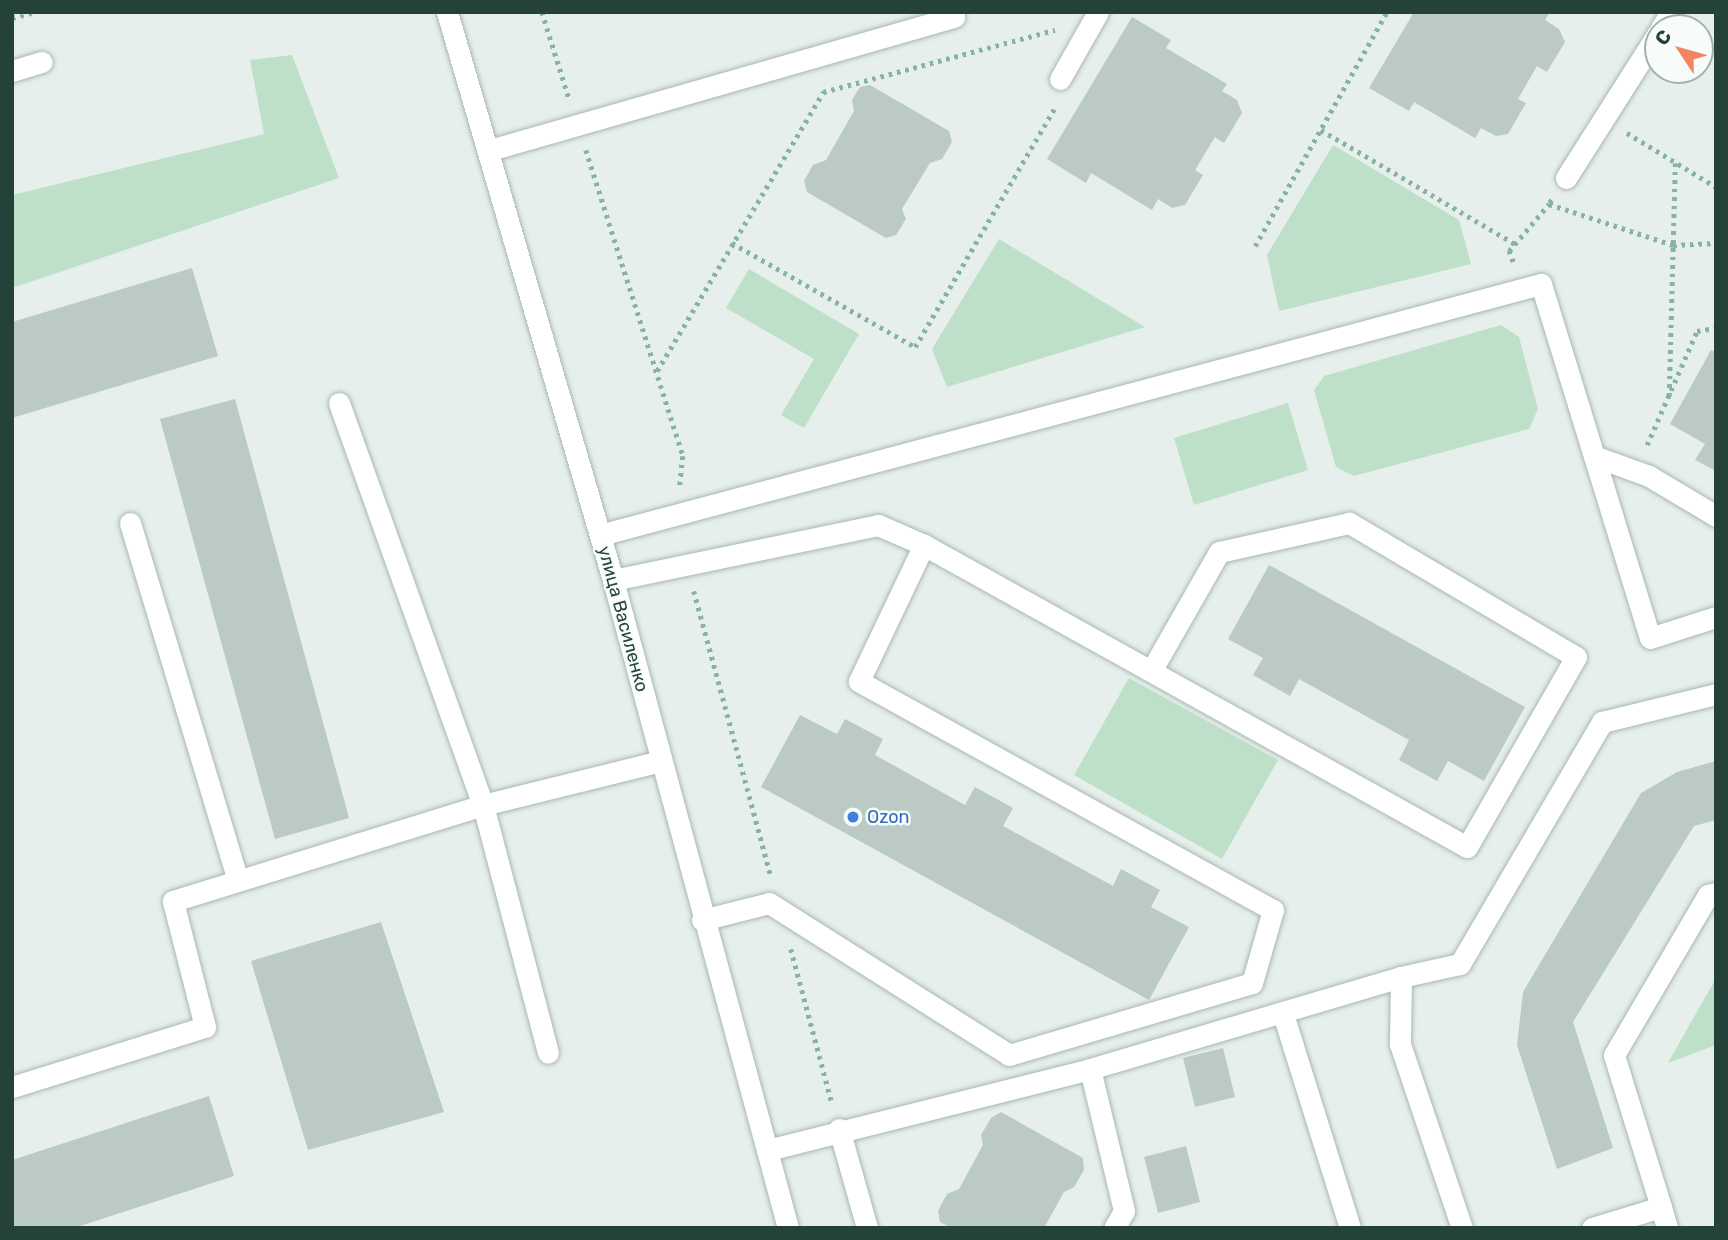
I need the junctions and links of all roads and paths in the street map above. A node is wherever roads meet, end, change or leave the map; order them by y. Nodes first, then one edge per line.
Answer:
1 (35, 12) edge
2 (447, 12) edge
3 (1387, 12) edge
4 (1096, 16) edge
5 (954, 17) dead end
6 (12, 18) edge
7 (1644, 55) edge
8 (42, 62) dead end
9 (12, 71) edge
10 (1060, 89) joint
11 (1604, 118) junction
12 (1321, 130) junction
13 (490, 150) junction
14 (1675, 163) junction
15 (1566, 178) joint
16 (1716, 187) edge
17 (1549, 204) junction
18 (732, 243) junction
19 (1716, 243) edge
20 (1515, 244) junction
21 (1673, 245) junction
22 (1255, 246) dead end
23 (1520, 289) junction
24 (1716, 328) edge
25 (656, 372) dead end
26 (1669, 396) junction
27 (339, 403) dead end
28 (1594, 456) junction
29 (1636, 472) junction
30 (1716, 516) edge
31 (130, 523) dead end
32 (600, 535) junction
33 (924, 545) junction
34 (613, 580) junction
35 (1716, 617) edge
36 (1151, 671) junction
37 (1716, 694) edge
38 (661, 761) junction
39 (483, 806) junction
40 (237, 878) junction
41 (1716, 893) edge
42 (702, 920) junction
43 (1401, 977) junction
44 (1283, 1014) junction
45 (548, 1053) dead end
46 (1090, 1069) junction
47 (12, 1087) edge
48 (839, 1129) junction
49 (768, 1150) junction
50 (1661, 1207) junction
51 (788, 1228) edge
52 (867, 1228) edge
53 (1114, 1228) edge
54 (1350, 1228) edge
55 (1462, 1228) edge
56 (1592, 1228) edge
57 (1667, 1228) edge

1 - 6 path
2 - 13 street, улица Василенко
3 - 12 path
4 - 10 street
4 - 18 path
5 - 13 street
7 - 11 street
8 - 9 street
10 - 18 path
11 - 14 path
11 - 15 street
12 - 20 path
12 - 22 path
13 - 32 street, улица Василенко
14 - 16 path
14 - 21 path
15 - 17 path
17 - 20 path
17 - 21 path
18 - 25 path
19 - 21 path
20 - 23 path
21 - 26 path
23 - 28 street
23 - 32 street
24 - 26 path
26 - 29 path
27 - 39 street
28 - 29 street
28 - 35 street
29 - 30 street
31 - 40 street
32 - 34 street, улица Василенко
33 - 34 street
33 - 36 street
33 - 42 street
34 - 38 street, улица Василенко
36 - 36 street
37 - 43 street
38 - 39 street
38 - 42 street, улица Василенко
39 - 40 street
39 - 45 street
40 - 47 street
41 - 50 street
42 - 49 street, улица Василенко
43 - 44 street
43 - 55 street
44 - 46 street
44 - 54 street
46 - 48 street
46 - 53 street
48 - 49 street
48 - 52 street
49 - 51 street, улица Василенко
50 - 56 street
50 - 57 street

